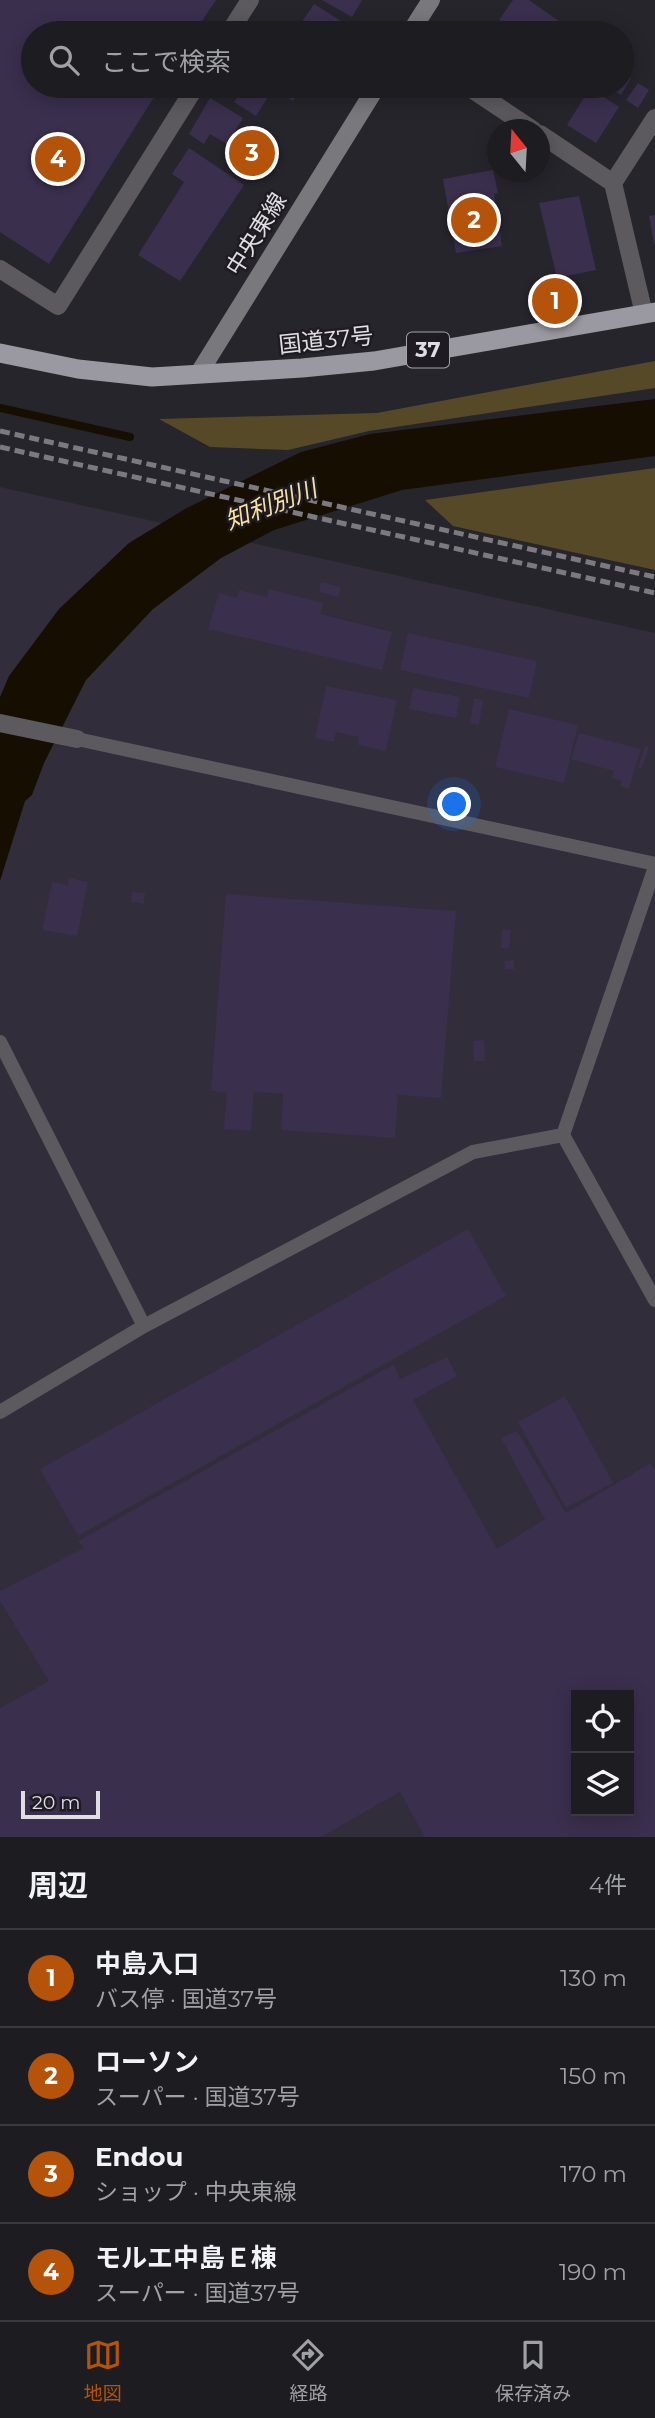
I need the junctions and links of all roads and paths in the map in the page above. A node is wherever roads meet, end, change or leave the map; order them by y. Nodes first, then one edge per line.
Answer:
1 (250, 0) edge
2 (431, 0) edge
3 (237, 21) edge
4 (418, 21) edge
5 (188, 98) edge
6 (370, 98) edge
7 (485, 98) edge
8 (655, 118) edge
9 (516, 119) edge
10 (550, 141) edge
11 (613, 183) junction
12 (0, 269) edge
13 (649, 313) edge
14 (0, 353) edge
15 (199, 373) junction
16 (0, 723) edge
17 (77, 739) joint
18 (655, 866) edge
19 (0, 1042) edge
20 (563, 1135) junction
21 (655, 1300) edge
22 (144, 1326) junction
23 (0, 1412) edge

1 - 3 street
2 - 4 main road
5 - 12 street
6 - 15 main road, 中央東線
7 - 9 street
8 - 11 street
10 - 11 street
11 - 13 street
13 - 15 highway, 国道37号 / 37
14 - 15 highway, 国道37号 / 37
16 - 17 street
17 - 18 lane
18 - 20 lane
19 - 22 lane
20 - 21 lane
20 - 22 lane
22 - 23 lane

